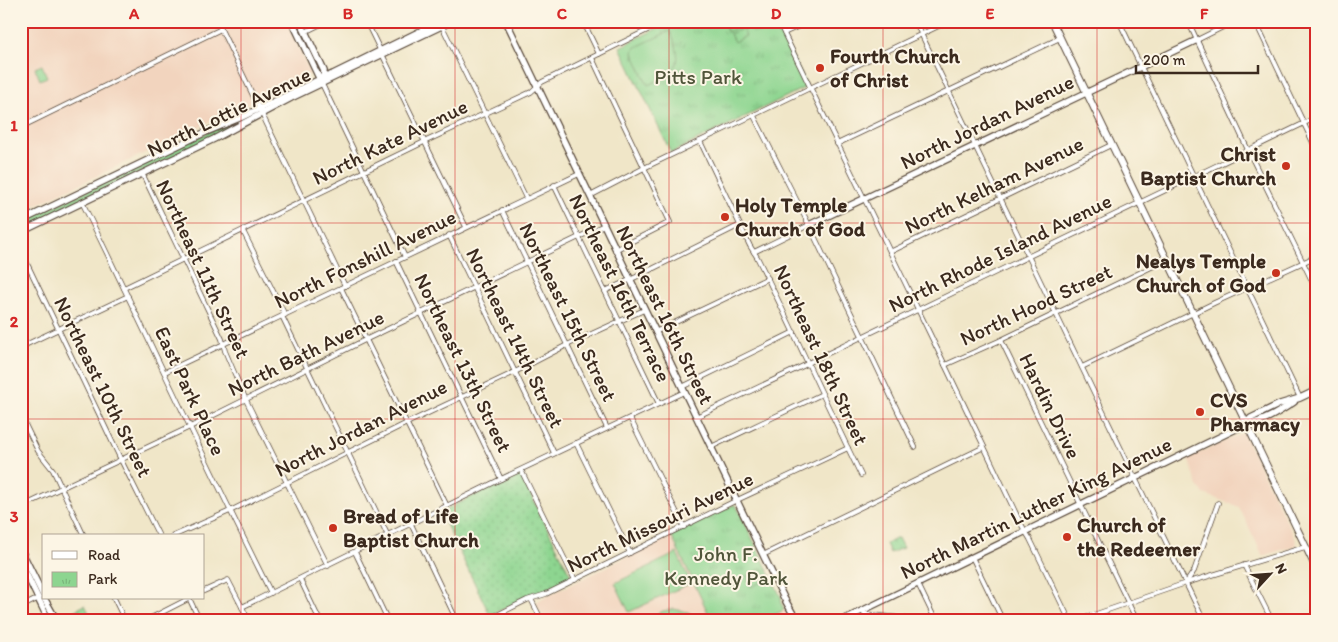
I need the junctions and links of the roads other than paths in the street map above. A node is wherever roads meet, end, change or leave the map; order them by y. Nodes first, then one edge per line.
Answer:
1 (217, 21) edge
2 (292, 21) edge
3 (300, 21) edge
4 (327, 21) edge
5 (366, 21) edge
6 (452, 21) edge
7 (506, 21) edge
8 (583, 21) edge
9 (778, 21) edge
10 (810, 21) edge
11 (915, 21) edge
12 (949, 21) edge
13 (1052, 21) edge
14 (1120, 21) edge
15 (1188, 21) edge
16 (1235, 21) edge
17 (1255, 21) edge
18 (441, 22) edge
19 (664, 22) edge
20 (221, 29) junction
21 (305, 32) junction
22 (784, 33) junction
23 (298, 35) junction
24 (921, 35) junction
25 (1060, 38) junction
26 (1196, 40) junction
27 (381, 53) junction
28 (599, 54) junction
29 (592, 58) junction
30 (1141, 66) junction
31 (322, 81) junction
32 (537, 86) junction
33 (810, 88) junction
34 (949, 91) junction
35 (1086, 92) junction
36 (260, 111) junction
37 (485, 113) junction
38 (754, 116) junction
39 (1317, 117) edge
40 (1304, 124) junction
41 (21, 127) edge
42 (700, 141) junction
43 (424, 142) junction
44 (837, 144) junction
45 (975, 145) junction
46 (1111, 145) junction
47 (1248, 150) junction
48 (1317, 151) edge
49 (644, 168) junction
50 (364, 171) junction
51 (142, 173) junction
52 (579, 174) junction
53 (1194, 177) junction
54 (554, 185) junction
55 (590, 196) junction
56 (526, 198) junction
57 (1001, 198) junction
58 (864, 199) junction
59 (304, 200) junction
60 (82, 202) junction
61 (1138, 203) junction
62 (502, 210) junction
63 (21, 221) edge
64 (740, 225) junction
65 (809, 225) junction
66 (604, 226) junction
67 (466, 227) junction
68 (243, 231) junction
69 (21, 232) edge
70 (449, 235) junction
71 (579, 237) junction
72 (616, 250) junction
73 (21, 251) edge
74 (754, 252) junction
75 (890, 252) junction
76 (405, 256) junction
77 (1028, 256) junction
78 (1317, 256) edge
79 (183, 259) junction
80 (1166, 260) junction
81 (396, 261) junction
82 (527, 262) junction
83 (1303, 263) junction
84 (768, 278) junction
85 (630, 280) junction
86 (343, 287) junction
87 (124, 288) junction
88 (475, 288) junction
89 (1247, 288) junction
90 (605, 292) junction
91 (1317, 292) edge
92 (128, 296) junction
93 (644, 310) junction
94 (917, 310) junction
95 (1056, 312) junction
96 (421, 313) junction
97 (1192, 313) junction
98 (283, 315) junction
99 (619, 321) junction
100 (58, 329) junction
101 (655, 332) junction
102 (794, 332) junction
103 (862, 337) junction
104 (367, 339) junction
105 (1001, 340) junction
106 (223, 344) junction
107 (567, 345) junction
108 (21, 347) edge
109 (808, 363) junction
110 (945, 365) junction
111 (1082, 367) junction
112 (307, 368) junction
113 (165, 372) junction
114 (515, 372) junction
115 (683, 389) junction
116 (1317, 390) edge
117 (822, 394) junction
118 (461, 396) junction
119 (1300, 398) junction
120 (246, 400) junction
121 (659, 404) junction
122 (21, 416) edge
123 (696, 417) junction
124 (630, 418) junction
125 (407, 423) junction
126 (1245, 424) junction
127 (190, 427) junction
128 (607, 428) junction
129 (576, 443) junction
130 (711, 447) junction
131 (915, 447) dead end
132 (984, 447) junction
133 (848, 448) junction
134 (347, 452) junction
135 (554, 453) junction
136 (120, 460) junction
137 (521, 470) junction
138 (861, 475) dead end
139 (1135, 478) junction
140 (501, 479) junction
141 (286, 484) junction
142 (61, 489) junction
143 (737, 501) junction
144 (1218, 503) dead end
145 (1080, 504) junction
146 (447, 506) junction
147 (21, 507) edge
148 (230, 511) junction
149 (411, 524) junction
150 (684, 527) junction
151 (1025, 531) junction
152 (83, 534) edge
153 (158, 534) edge
154 (178, 534) edge
155 (388, 536) junction
156 (1306, 547) junction
157 (21, 550) edge
158 (355, 552) junction
159 (630, 553) junction
160 (763, 555) junction
161 (972, 557) junction
162 (21, 563) edge
163 (1244, 565) junction
164 (328, 566) junction
165 (1317, 570) edge
166 (300, 579) junction
167 (575, 580) junction
168 (1186, 583) junction
169 (918, 584) junction
170 (205, 592) edge
171 (271, 593) junction
172 (42, 595) edge
173 (42, 595) edge
174 (42, 597) edge
175 (531, 599) junction
176 (44, 600) edge
177 (45, 600) edge
178 (115, 600) edge
179 (185, 600) edge
180 (190, 600) edge
181 (1129, 603) junction
182 (21, 607) edge
183 (242, 608) junction
184 (864, 612) junction
185 (49, 621) edge
186 (57, 621) edge
187 (125, 621) edge
188 (145, 621) edge
189 (200, 621) edge
190 (249, 621) edge
191 (320, 621) edge
192 (388, 621) edge
193 (457, 621) edge
194 (485, 621) edge
195 (542, 621) edge
196 (797, 621) edge
197 (841, 621) edge
198 (869, 621) edge
199 (926, 621) edge
200 (936, 621) edge
201 (1003, 621) edge
202 (1070, 621) edge
203 (1076, 621) edge
204 (1137, 621) edge
205 (1204, 621) edge
206 (1272, 621) edge

1 - 20 street
2 - 23 main road, Northeast 13th Street
3 - 21 main road, Northeast 13th Street
4 - 21 street
5 - 27 street, Northeast 14th Street
6 - 18 main road, North Lottie Avenue
7 - 32 main road, Northeast 16th Street
8 - 28 street
9 - 22 street
10 - 22 street
11 - 24 street
12 - 24 street
13 - 25 main road
14 - 30 street
15 - 26 street
16 - 26 street, North Jordan Avenue
17 - 40 street
18 - 27 main road, North Lottie Avenue
18 - 37 street, Northeast 15th Street
19 - 28 street, North Kate Avenue
20 - 36 street
20 - 41 street
21 - 23 street
21 - 31 main road, Northeast 13th Street
22 - 33 street
23 - 31 main road, Northeast 13th Street
24 - 33 street
24 - 34 street
25 - 34 street
25 - 35 main road
26 - 30 main road, North Jordan Avenue
26 - 47 street
27 - 31 main road, North Lottie Avenue
27 - 43 street, Northeast 14th Street
28 - 29 street, North Kate Avenue
29 - 32 street, North Kate Avenue
29 - 49 street
30 - 35 main road, North Jordan Avenue
30 - 53 street
31 - 36 main road, North Lottie Avenue
31 - 50 street, Northeast 13th Street
32 - 37 street, North Kate Avenue
32 - 52 main road, Northeast 16th Street
33 - 38 street
33 - 44 street
34 - 44 street
34 - 45 street
35 - 45 main road, North Jordan Avenue
35 - 46 main road
36 - 51 main road, North Lottie Avenue
36 - 59 street
36 - 63 main road, North Lottie Avenue
37 - 43 street, North Kate Avenue
37 - 56 street, Northeast 15th Street
38 - 42 street
38 - 65 street
39 - 40 street, North Rhode Island Avenue
40 - 47 street, North Rhode Island Avenue
40 - 48 street
42 - 49 street
42 - 64 street, Northeast 18th Street
43 - 50 street, North Kate Avenue
43 - 67 street, Northeast 14th Street
44 - 58 street
45 - 57 street
45 - 58 main road, North Jordan Avenue
46 - 57 street, North Kelham Avenue
46 - 61 main road
47 - 53 street, North Rhode Island Avenue
47 - 83 street
49 - 55 street
49 - 72 street
50 - 59 street, North Kate Avenue
50 - 76 street, Northeast 13th Street
51 - 60 main road, North Lottie Avenue
51 - 79 street, Northeast 11th Street
52 - 54 street, North Fonshill Avenue
52 - 55 main road, Northeast 16th Street
53 - 61 street, North Rhode Island Avenue
53 - 89 street
54 - 56 street, North Fonshill Avenue
54 - 71 street, Northeast 16th Terrace
55 - 66 main road, Northeast 16th Street
56 - 62 street, North Fonshill Avenue
57 - 75 street, North Kelham Avenue
57 - 77 street
58 - 65 main road, North Jordan Avenue
58 - 75 street
59 - 68 street, North Kate Avenue
59 - 86 street
60 - 69 main road, North Lottie Avenue
60 - 87 street, East Park Place
61 - 77 street, North Rhode Island Avenue
61 - 80 main road
62 - 67 street, North Fonshill Avenue
62 - 82 street, Northeast 15th Street
64 - 74 street, Northeast 18th Street
64 - 85 street
65 - 74 street, North Jordan Avenue
65 - 103 street
66 - 71 street, North Bath Avenue
66 - 72 main road, Northeast 16th Street
67 - 70 street, North Fonshill Avenue
68 - 79 street, North Kate Avenue
68 - 98 street
70 - 76 street, North Fonshill Avenue
70 - 88 street, Northeast 14th Street
71 - 82 street, North Bath Avenue
71 - 90 street, Northeast 16th Terrace
72 - 85 main road, Northeast 16th Street
73 - 100 street, Northeast 10th Street
74 - 84 street, Northeast 18th Street
75 - 94 street
76 - 81 street, North Fonshill Avenue
77 - 94 street, North Rhode Island Avenue
77 - 95 street
78 - 83 street
79 - 87 street, North Kate Avenue
79 - 106 street, Northeast 11th Street
80 - 95 street, North Hood Street
80 - 97 main road
81 - 86 street, North Fonshill Avenue
81 - 96 street, Northeast 13th Street
82 - 88 street, North Bath Avenue
82 - 107 street, Northeast 15th Street
83 - 89 street
83 - 91 street
84 - 101 street
84 - 102 street, Northeast 18th Street
85 - 90 street
85 - 93 main road, Northeast 16th Street
86 - 98 street, North Fonshill Avenue
86 - 104 street
87 - 92 street, East Park Place
88 - 96 street, North Bath Avenue
88 - 114 street, Northeast 14th Street
89 - 97 street
89 - 119 street
90 - 99 street, Northeast 16th Terrace
92 - 100 street
92 - 113 street, East Park Place
93 - 99 street, North Jordan Avenue
93 - 101 main road, Northeast 16th Street
94 - 103 street, North Rhode Island Avenue
94 - 110 street
95 - 105 street, North Hood Street
95 - 111 street
96 - 104 street, North Bath Avenue
96 - 118 street, Northeast 13th Street
97 - 111 street
97 - 126 main road
98 - 106 street, North Fonshill Avenue
98 - 112 street
99 - 107 street, North Jordan Avenue
99 - 121 street, Northeast 16th Terrace
100 - 108 street
100 - 136 street, Northeast 10th Street
101 - 115 main road, Northeast 16th Street
102 - 109 street, Northeast 18th Street
102 - 115 street
103 - 109 street, North Rhode Island Avenue
103 - 131 street
104 - 112 street, North Bath Avenue
104 - 125 street
105 - 110 street, North Hood Street
105 - 145 street, Hardin Drive
106 - 113 street, North Fonshill Avenue
106 - 120 street, Northeast 11th Street
107 - 114 street, North Jordan Avenue
107 - 128 street, Northeast 15th Street
109 - 117 street, Northeast 18th Street
109 - 123 street, North Rhode Island Avenue
110 - 132 street
111 - 139 street
112 - 120 street, North Bath Avenue
112 - 134 street
113 - 127 street, East Park Place
114 - 118 street, North Jordan Avenue
114 - 135 street, Northeast 14th Street
115 - 121 street
115 - 123 main road, Northeast 16th Street
116 - 119 main road, North Martin Luther King Avenue
117 - 130 street
117 - 133 street, Northeast 18th Street
118 - 125 street, North Jordan Avenue
118 - 140 street, Northeast 13th Street
119 - 126 main road, North Martin Luther King Avenue
120 - 127 street, North Bath Avenue
120 - 141 street, Northeast 11th Street
121 - 124 street
122 - 142 street
123 - 130 main road, Northeast 16th Street
124 - 128 street
124 - 150 street, Northeast 15th Street
125 - 134 street, North Jordan Avenue
125 - 146 street
126 - 139 main road, North Martin Luther King Avenue
126 - 156 main road
127 - 136 street, North Bath Avenue
127 - 148 street, East Park Place
128 - 129 street
129 - 135 street
129 - 159 street, Northeast 14th Street
130 - 143 main road, Northeast 16th Street
132 - 151 street
132 - 160 street
133 - 138 street, Northeast 18th Street
133 - 143 street, North Missouri Avenue
134 - 141 street, North Jordan Avenue
134 - 155 street
135 - 137 street
136 - 142 street, North Bath Avenue
136 - 153 street, Northeast 10th Street
137 - 140 street
137 - 167 street, Northeast 13th Street
139 - 145 main road, North Martin Luther King Avenue
139 - 168 street
140 - 146 street
141 - 148 street, North Jordan Avenue
141 - 164 street, Northeast 11th Street
142 - 147 street, North Bath Avenue
142 - 152 street
143 - 150 street, North Missouri Avenue
143 - 160 main road, Northeast 16th Street
144 - 168 street
145 - 151 main road, North Martin Luther King Avenue
145 - 181 street, Hardin Drive
146 - 149 street
148 - 154 street, North Jordan Avenue
148 - 171 street, East Park Place
149 - 155 street
149 - 193 street
150 - 159 street, North Missouri Avenue
151 - 161 main road, North Martin Luther King Avenue
151 - 202 street
155 - 158 street
156 - 163 street
156 - 165 main road
157 - 172 main road
158 - 164 street
158 - 192 street
159 - 167 street, North Missouri Avenue
160 - 196 main road, Northeast 16th Street
161 - 169 main road, North Martin Luther King Avenue
161 - 201 street
162 - 173 main road
163 - 168 street
163 - 206 street
164 - 166 street
166 - 171 street
166 - 191 street
167 - 175 street, North Missouri Avenue
168 - 181 street
168 - 205 street
169 - 184 main road, North Martin Luther King Avenue
169 - 200 street
170 - 183 street
171 - 183 street
174 - 182 street
175 - 194 street, North Missouri Avenue
175 - 195 street
176 - 185 main road
177 - 186 main road
178 - 187 street
179 - 188 street
180 - 189 street
181 - 203 street
181 - 204 street, Hardin Drive
183 - 190 street
184 - 197 main road, North Martin Luther King Avenue
184 - 198 street
184 - 199 street

